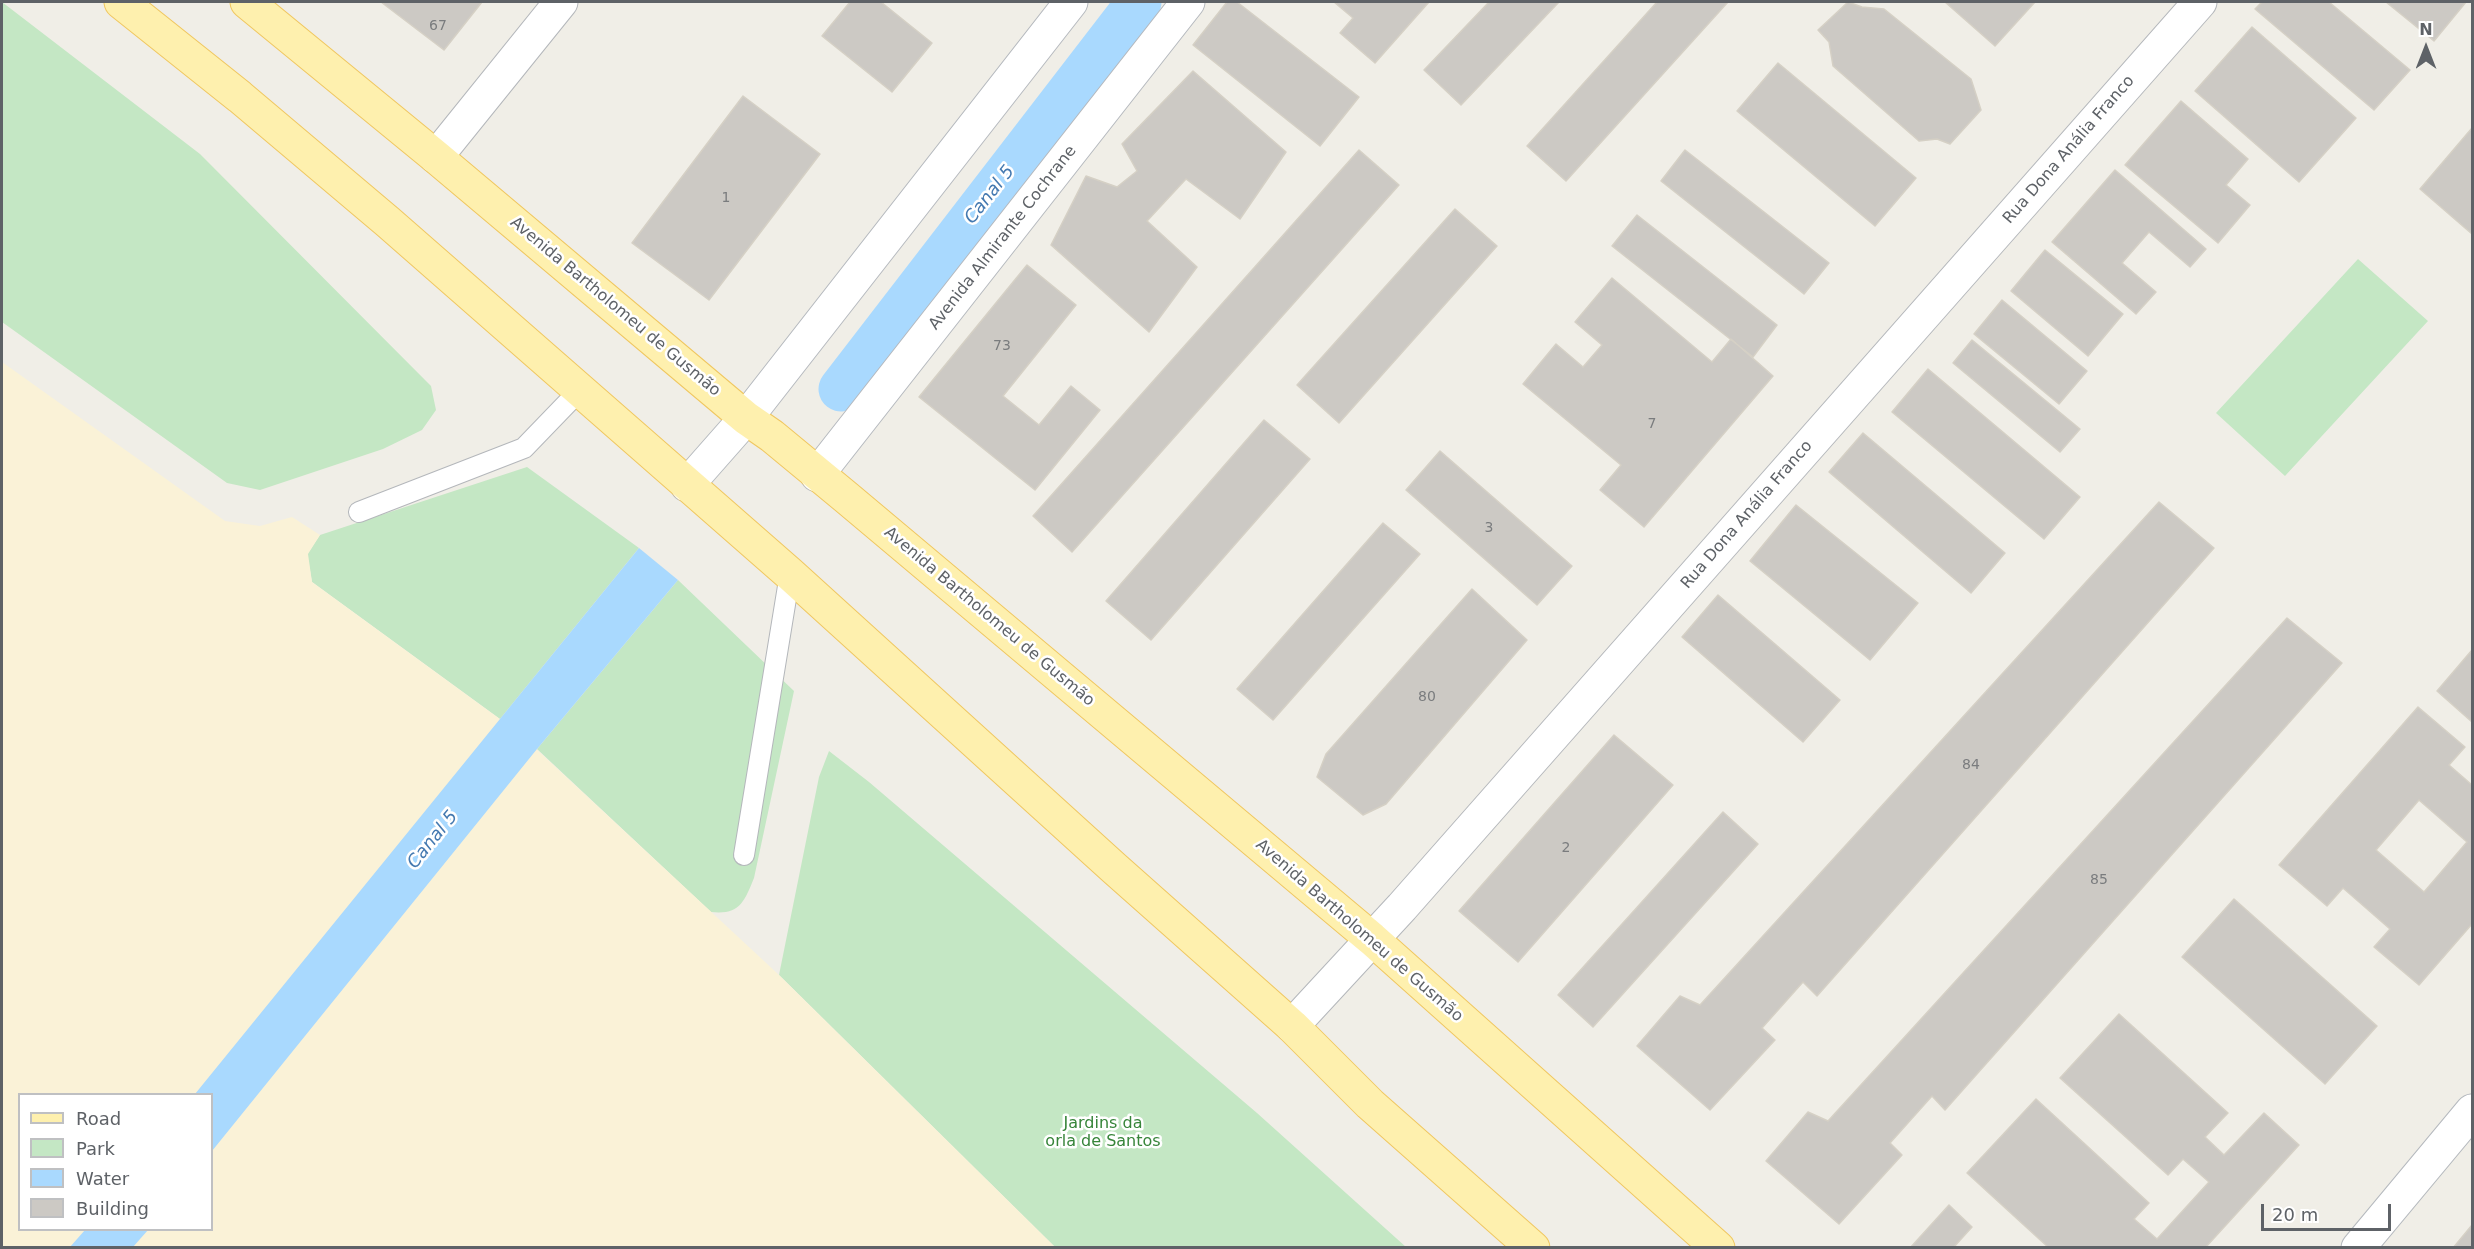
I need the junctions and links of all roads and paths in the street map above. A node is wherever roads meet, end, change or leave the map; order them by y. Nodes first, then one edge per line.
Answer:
1 (121, 2) edge
2 (247, 2) edge
3 (561, 2) edge
4 (1071, 2) edge
5 (1188, 2) edge
6 (2200, 2) edge
7 (436, 157) junction
8 (579, 392) junction
9 (746, 418) junction
10 (817, 475) junction
11 (687, 485) junction
12 (359, 512) dead end
13 (790, 574) junction
14 (744, 855) dead end
15 (1372, 939) junction
16 (1292, 1026) junction
17 (2472, 1111) edge
18 (1533, 1248) edge
19 (1718, 1248) edge
20 (2358, 1248) edge

1 - 8 main road
2 - 7 main road, Avenida Bartholomeu de Gusmão
3 - 7 street
4 - 9 street
5 - 10 street, Avenida Almirante Cochrane
6 - 15 street, Rua Dona Anália Franco
7 - 9 main road, Avenida Bartholomeu de Gusmão
8 - 11 main road
8 - 12 lane
9 - 10 main road, Avenida Bartholomeu de Gusmão
9 - 11 street
10 - 15 main road, Avenida Bartholomeu de Gusmão
11 - 13 main road
13 - 14 lane
13 - 16 main road
15 - 16 street, Rua Dona Anália Franco
15 - 19 main road, Avenida Bartholomeu de Gusmão
16 - 18 main road
17 - 20 street

